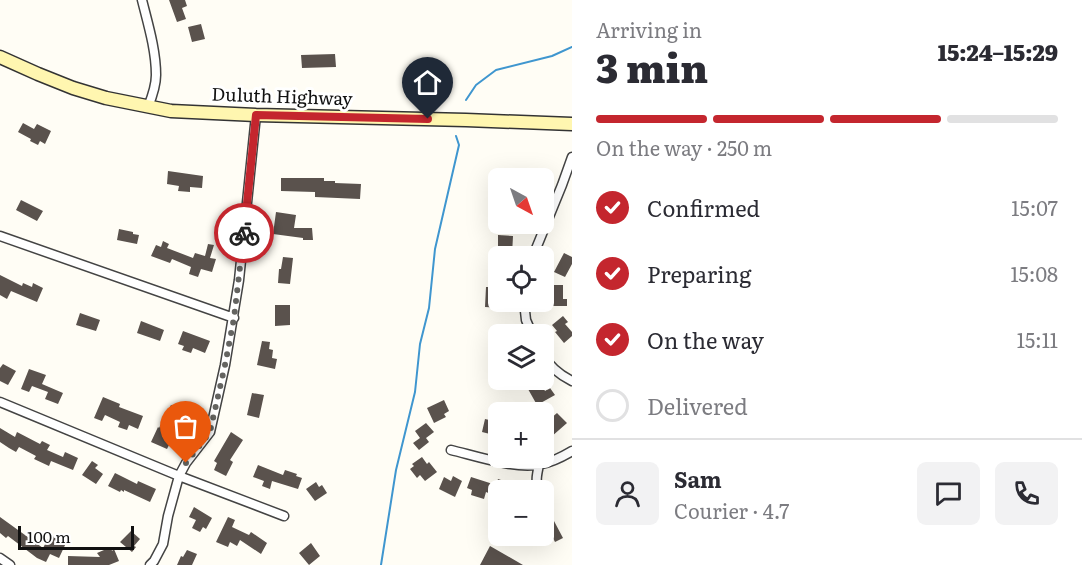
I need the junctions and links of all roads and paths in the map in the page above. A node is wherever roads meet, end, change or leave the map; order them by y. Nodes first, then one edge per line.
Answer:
1 (142, 0) edge
2 (0, 57) edge
3 (148, 107) junction
4 (256, 115) junction
5 (572, 124) edge
6 (572, 157) edge
7 (0, 236) edge
8 (537, 246) edge
9 (234, 318) junction
10 (554, 369) edge
11 (572, 381) edge
12 (0, 402) edge
13 (451, 450) dead end
14 (572, 451) edge
15 (488, 458) edge
16 (554, 461) edge
17 (179, 476) junction
18 (284, 516) dead end
19 (0, 558) edge
20 (10, 565) edge
21 (150, 565) edge

1 - 3 street
2 - 3 main road, Duluth Highway
3 - 4 main road, Duluth Highway
4 - 5 main road, Duluth Highway
4 - 9 street
6 - 8 street
7 - 9 street
9 - 17 street
10 - 11 street
12 - 17 street
13 - 15 street
14 - 16 street
17 - 18 street
17 - 21 street
19 - 20 street

